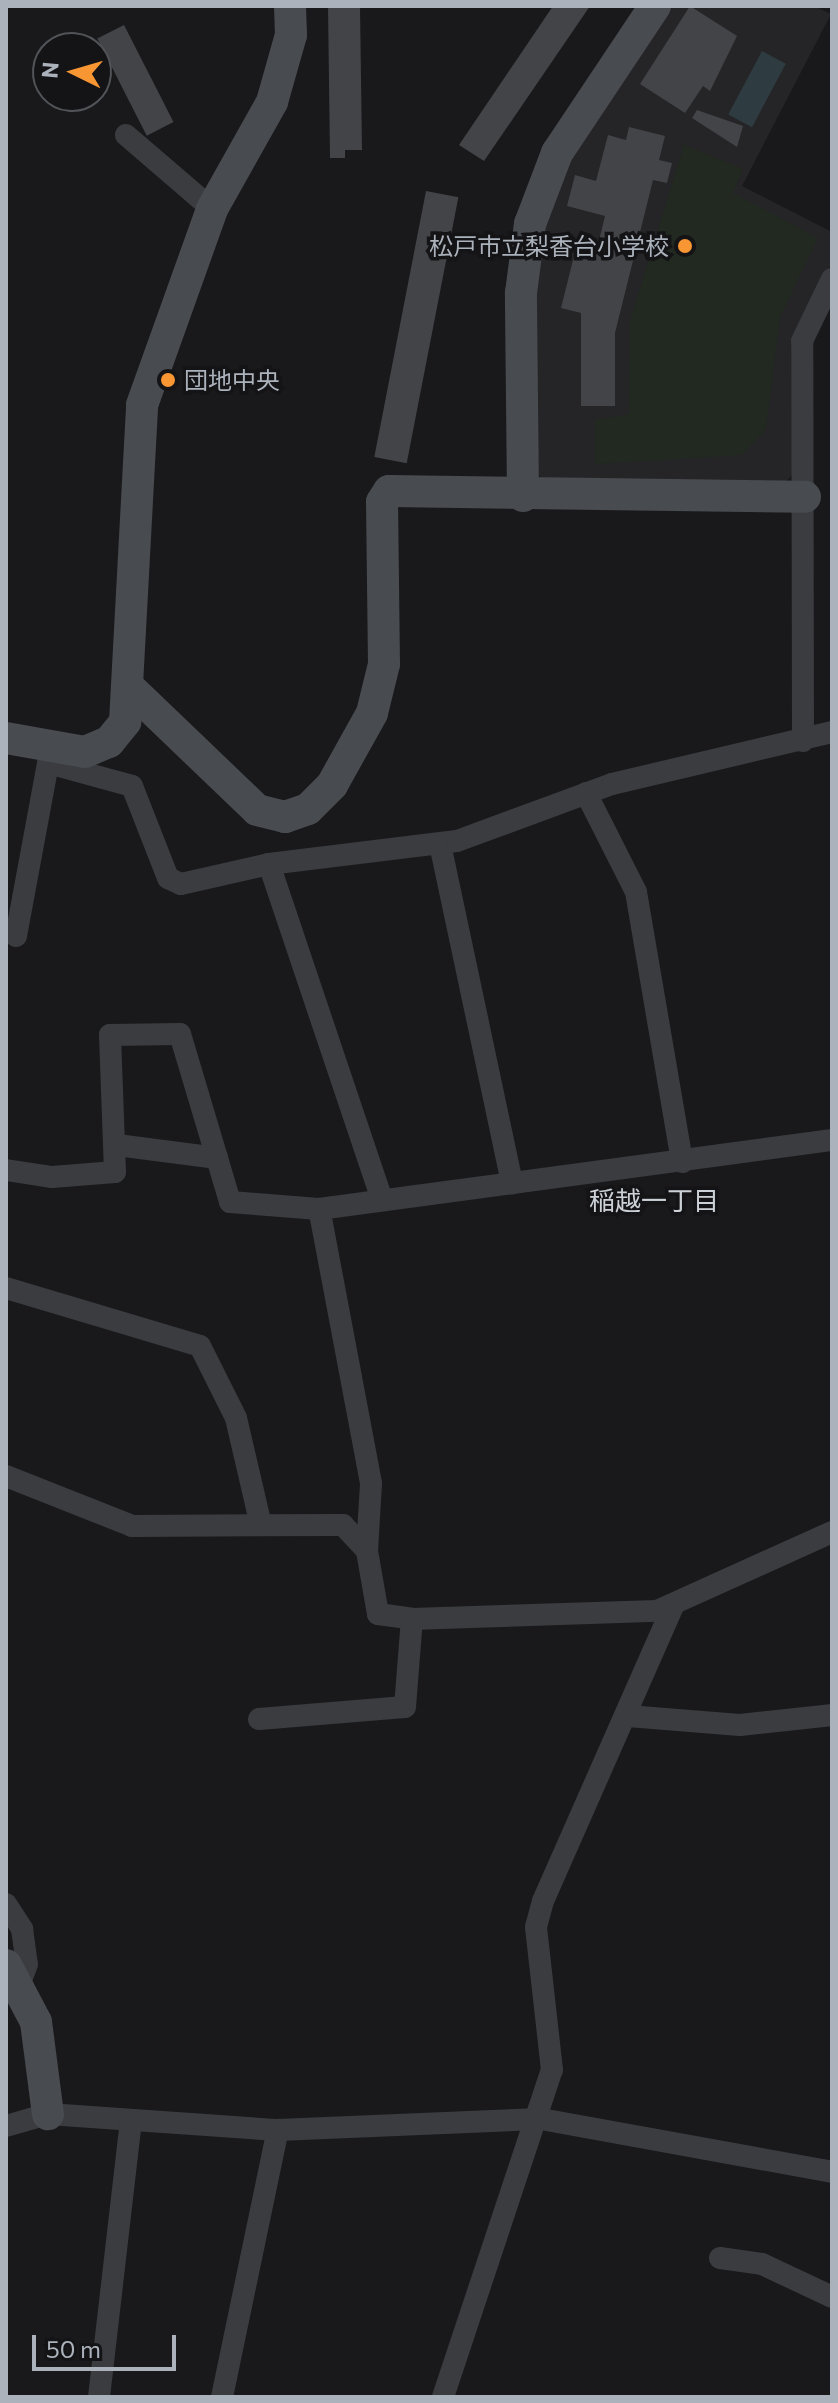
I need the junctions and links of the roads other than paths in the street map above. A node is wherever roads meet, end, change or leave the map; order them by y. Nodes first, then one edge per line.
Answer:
1 (290, 6) edge
2 (655, 6) edge
3 (126, 135) dead end
4 (212, 209) junction
5 (832, 279) edge
6 (523, 496) junction
7 (805, 497) junction
8 (132, 690) junction
9 (832, 732) edge
10 (6, 738) edge
11 (803, 741) junction
12 (50, 756) junction
13 (586, 793) junction
14 (440, 844) junction
15 (269, 864) junction
16 (16, 936) dead end
17 (832, 1140) edge
18 (117, 1145) junction
19 (217, 1158) junction
20 (682, 1162) junction
21 (6, 1170) edge
22 (512, 1183) junction
23 (382, 1200) junction
24 (319, 1209) junction
25 (6, 1288) edge
26 (6, 1476) edge
27 (260, 1521) junction
28 (832, 1532) edge
29 (367, 1551) junction
30 (673, 1606) junction
31 (412, 1619) junction
32 (832, 1715) edge
33 (628, 1716) junction
34 (259, 1719) dead end
35 (6, 1904) edge
36 (13, 1974) edge
37 (48, 2114) junction
38 (541, 2119) junction
39 (131, 2121) junction
40 (6, 2126) edge
41 (278, 2130) junction
42 (832, 2172) edge
43 (720, 2258) dead end
44 (832, 2297) edge
45 (99, 2397) edge
46 (222, 2397) edge
47 (443, 2397) edge

1 - 4 street
2 - 6 street
3 - 4 street
4 - 8 street
5 - 7 street
6 - 7 street
6 - 8 street
7 - 11 street
8 - 12 street
9 - 11 street
10 - 12 street
11 - 13 street
12 - 15 street
12 - 16 street
13 - 14 street
13 - 20 street
14 - 15 street
14 - 22 street
15 - 23 street
17 - 20 street
18 - 19 street
18 - 19 street
18 - 21 street
19 - 24 street
20 - 22 street
22 - 23 street
23 - 24 street
24 - 29 street
25 - 27 street
26 - 27 street
27 - 29 street
28 - 30 street
29 - 31 street
30 - 31 street
30 - 33 street
31 - 34 street
32 - 33 street
33 - 38 street
35 - 36 street
36 - 37 street
37 - 39 street
37 - 40 street
38 - 41 street
38 - 42 street
38 - 47 street
39 - 41 street
39 - 45 street
41 - 46 street
43 - 44 street

